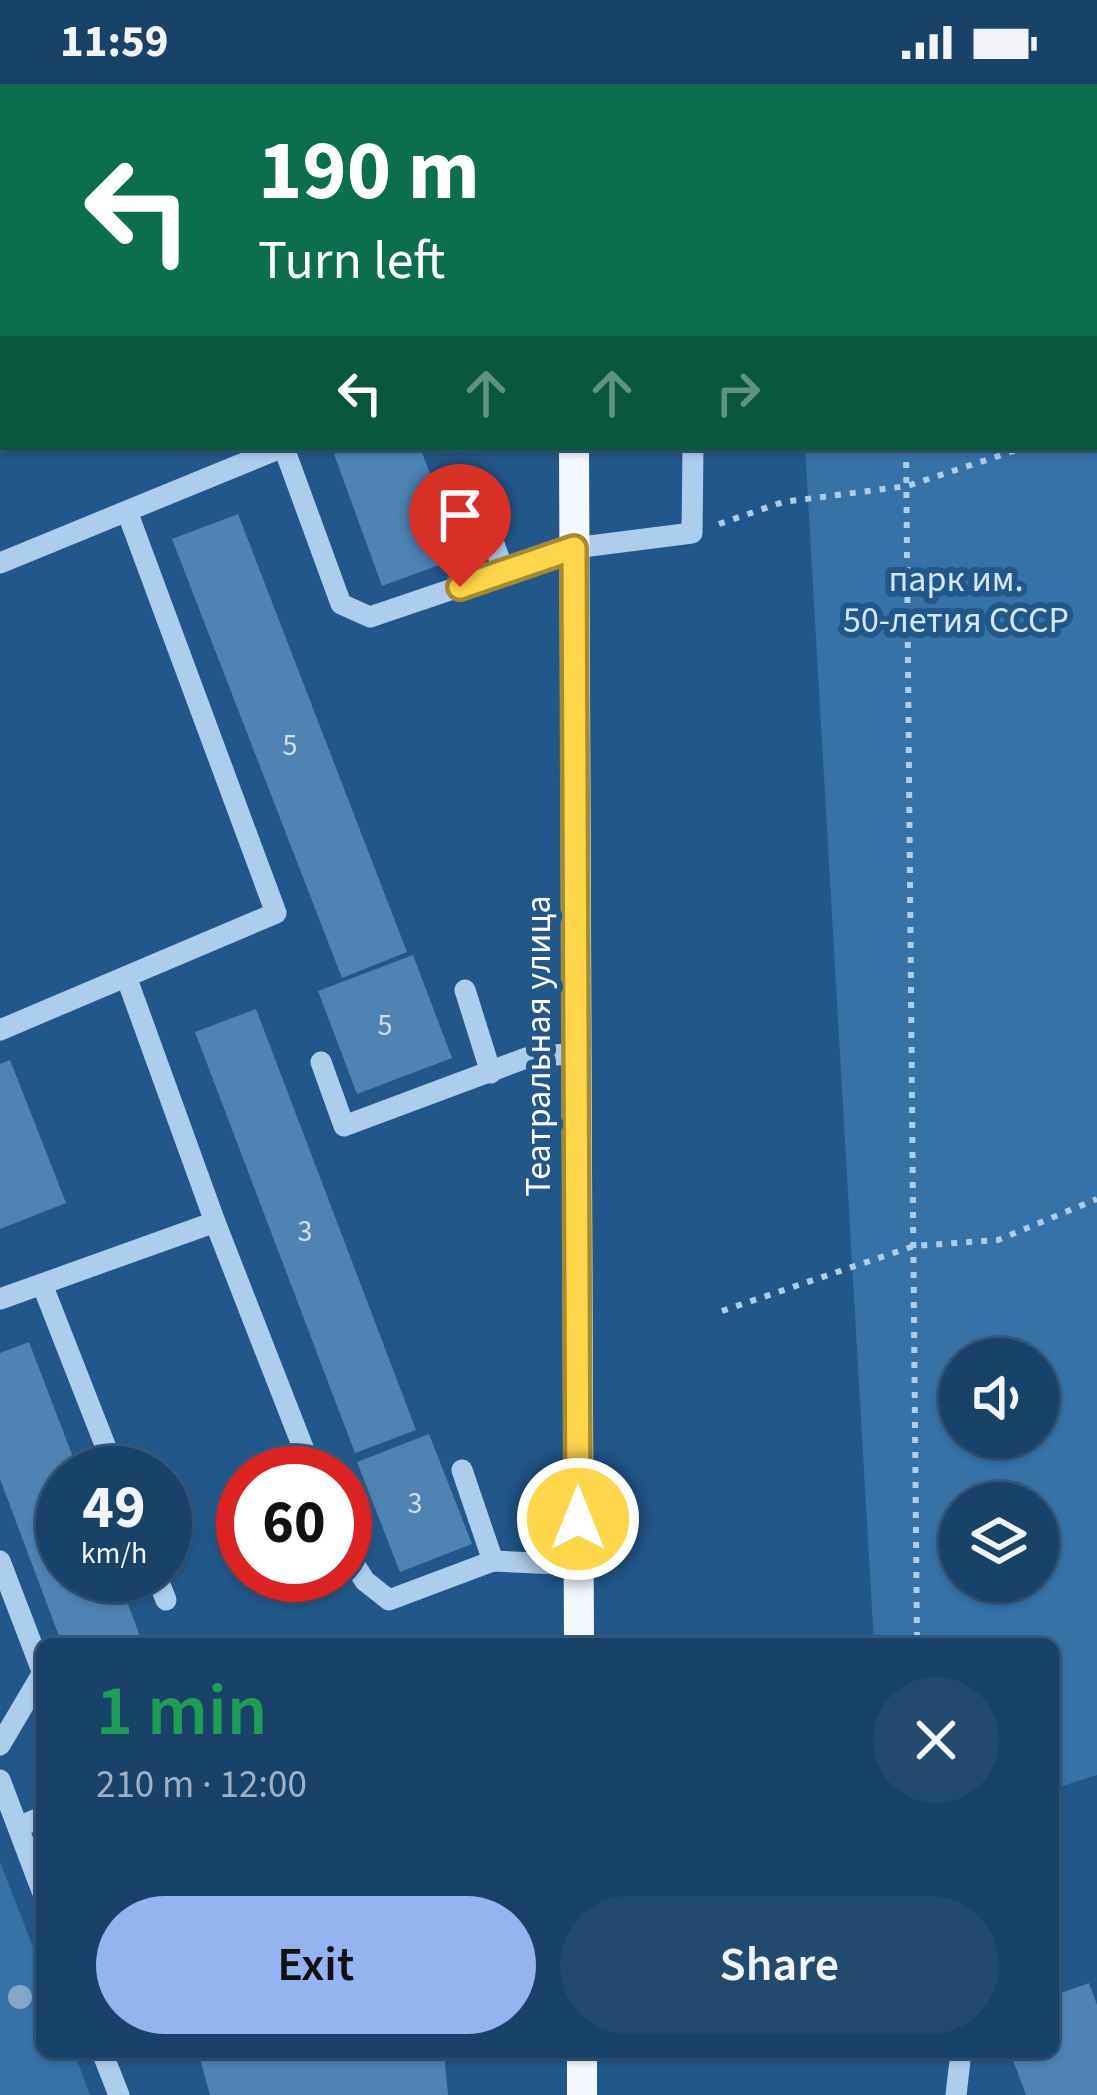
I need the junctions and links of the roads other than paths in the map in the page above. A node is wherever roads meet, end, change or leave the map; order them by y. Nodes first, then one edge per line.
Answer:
1 (276, 450) edge
2 (284, 450) edge
3 (574, 450) edge
4 (693, 450) edge
5 (471, 478) dead end
6 (128, 514) junction
7 (574, 548) junction
8 (0, 563) edge
9 (505, 572) junction
10 (127, 979) junction
11 (465, 990) dead end
12 (0, 1030) edge
13 (575, 1053) junction
14 (321, 1062) dead end
15 (491, 1072) junction
16 (215, 1222) junction
17 (42, 1284) junction
18 (0, 1299) edge
19 (105, 1446) edge
20 (302, 1446) edge
21 (461, 1470) dead end
22 (0, 1561) edge
23 (493, 1561) junction
24 (579, 1565) junction
25 (372, 1587) edge
26 (579, 1638) edge
27 (36, 1656) edge
28 (36, 1682) edge
29 (0, 1744) edge
30 (0, 1780) edge
31 (36, 1820) edge
32 (18, 1827) junction
33 (36, 1875) edge
34 (104, 2058) edge
35 (582, 2058) edge
36 (961, 2058) edge
37 (119, 2095) edge
38 (582, 2095) edge
39 (956, 2095) edge

1 - 6 street
2 - 9 street
3 - 7 main road, Театральная улица
4 - 7 street
5 - 9 street
6 - 8 street
6 - 10 street
7 - 9 street
7 - 13 main road, Театральная улица
10 - 12 street
10 - 16 street
11 - 15 street
13 - 15 street
13 - 24 main road, Театральная улица
14 - 15 street
16 - 17 street
16 - 20 street
17 - 18 street
17 - 19 street
21 - 23 street
22 - 27 street
23 - 24 street
23 - 25 street
24 - 26 main road, Театральная улица
28 - 29 street
30 - 32 street
31 - 32 street
32 - 33 street
34 - 37 street
35 - 38 main road
36 - 39 street

